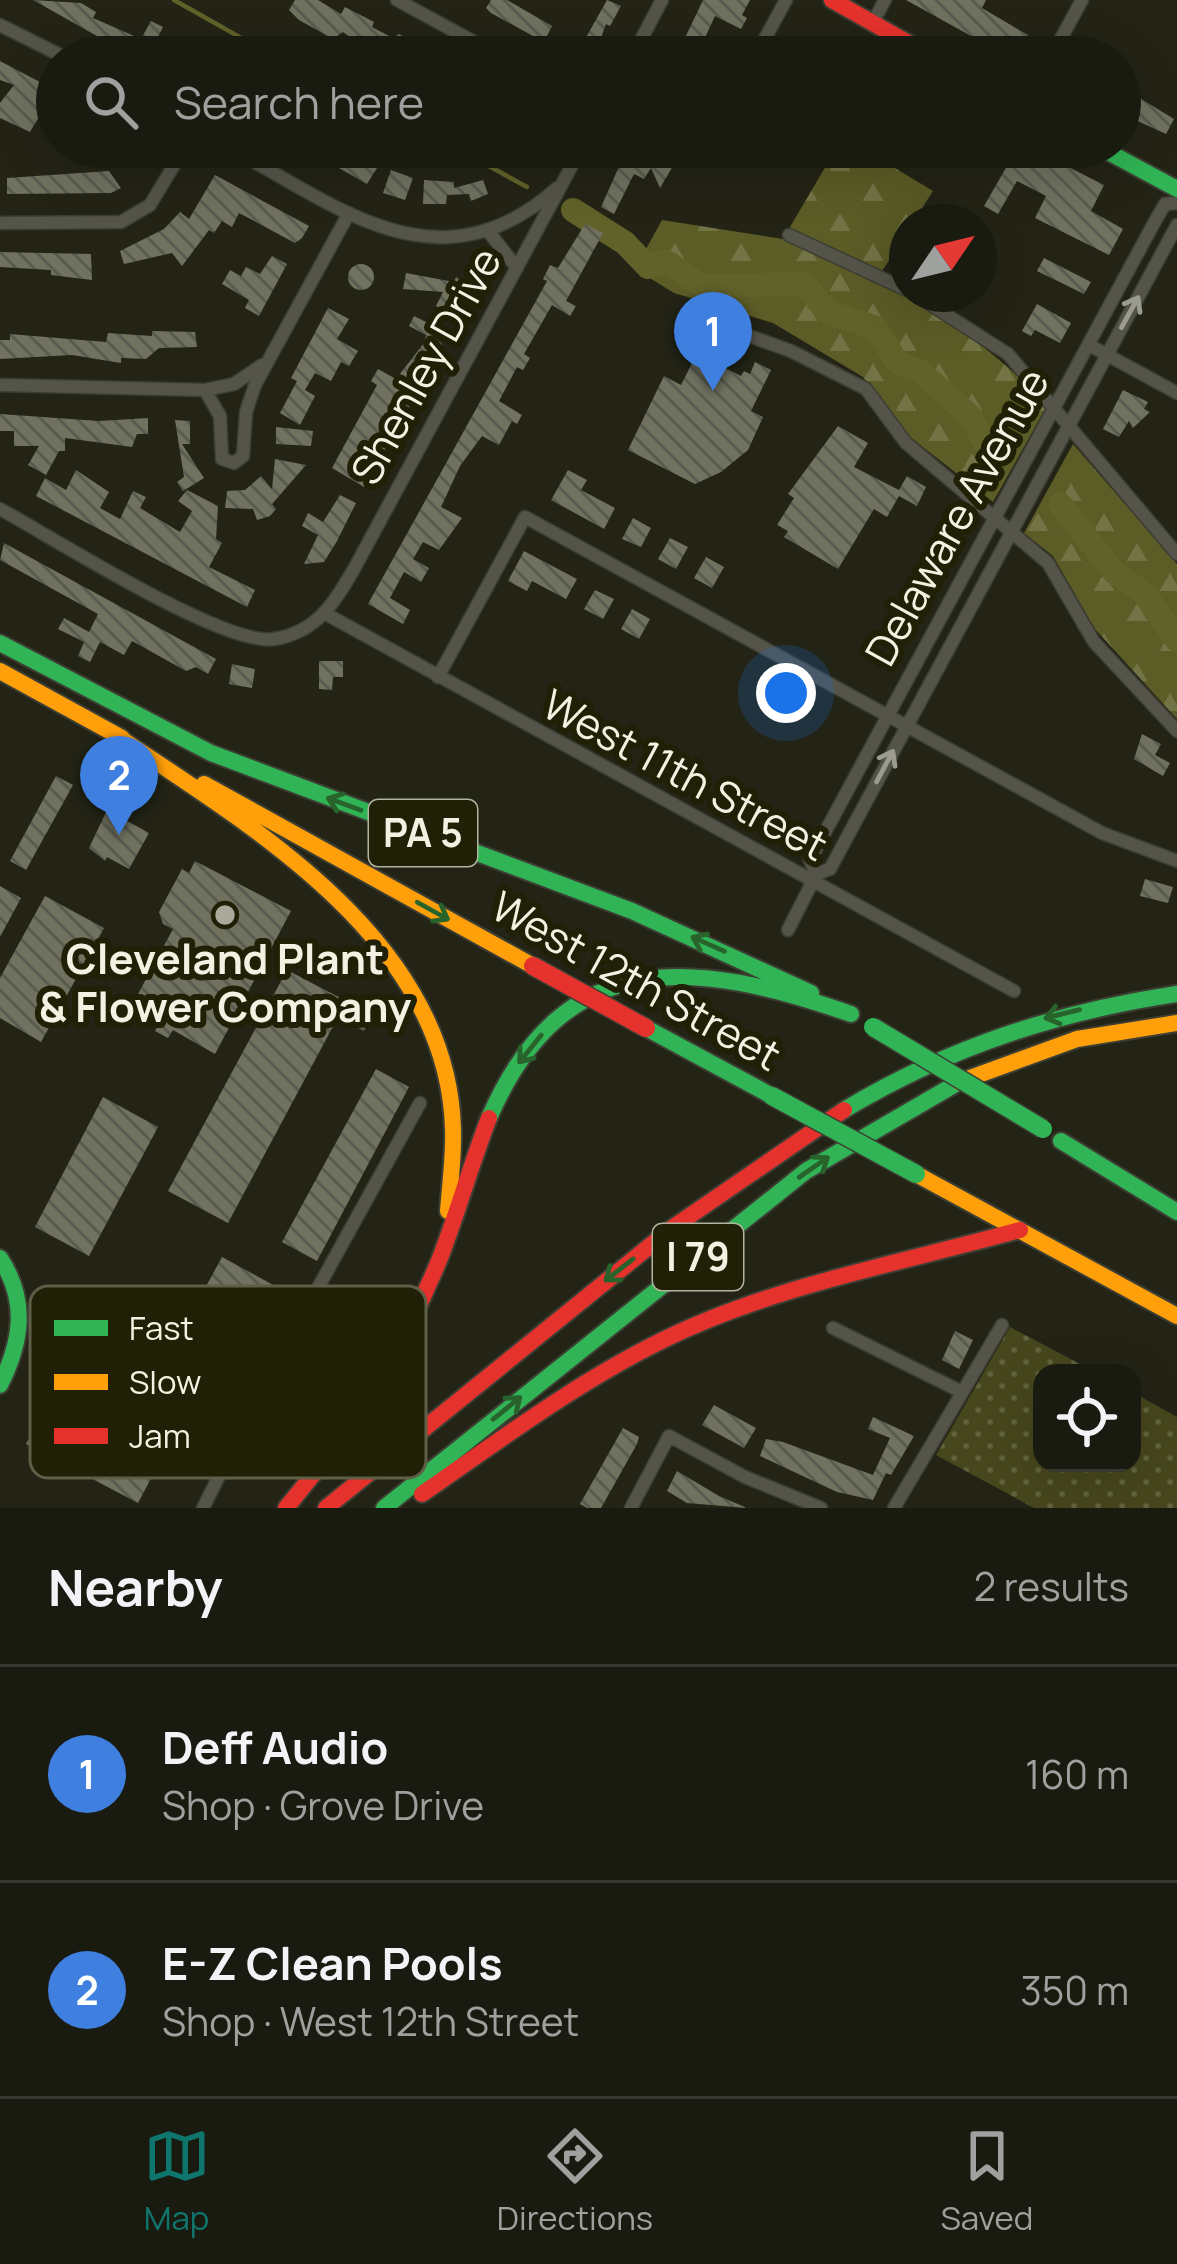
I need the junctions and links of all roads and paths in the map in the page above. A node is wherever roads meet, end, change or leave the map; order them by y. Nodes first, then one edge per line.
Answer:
1 (397, 0) edge
2 (662, 0) edge
3 (786, 0) edge
4 (832, 0) edge
5 (885, 0) edge
6 (1082, 0) edge
7 (873, 22) junction
8 (0, 25) edge
9 (463, 36) edge
10 (643, 36) edge
11 (766, 36) edge
12 (897, 36) edge
13 (1062, 36) edge
14 (36, 43) edge
15 (172, 168) edge
16 (266, 168) edge
17 (571, 168) edge
18 (1138, 168) edge
19 (562, 183) junction
20 (1177, 189) edge
21 (1177, 203) edge
22 (349, 213) junction
23 (0, 223) edge
24 (1177, 226) edge
25 (488, 231) junction
26 (790, 235) dead end
27 (517, 268) junction
28 (889, 282) edge
29 (944, 312) edge
30 (702, 319) dead end
31 (1089, 345) junction
32 (1106, 354) junction
33 (270, 357) junction
34 (0, 385) edge
35 (205, 390) junction
36 (1177, 393) edge
37 (1056, 406) junction
38 (1070, 424) junction
39 (0, 509) edge
40 (996, 517) junction
41 (1014, 532) junction
42 (1177, 554) edge
43 (326, 614) junction
44 (0, 643) edge
45 (0, 671) edge
46 (438, 677) junction
47 (887, 715) junction
48 (907, 726) junction
49 (1177, 731) edge
50 (114, 734) junction
51 (1177, 861) edge
52 (815, 878) junction
53 (788, 930) dead end
54 (1014, 991) dead end
55 (1177, 994) edge
56 (850, 1014) junction
57 (1177, 1023) edge
58 (1177, 1034) edge
59 (1039, 1050) junction
60 (420, 1103) dead end
61 (1061, 1141) junction
62 (1177, 1211) edge
63 (1177, 1225) edge
64 (1020, 1230) junction
65 (0, 1258) edge
66 (319, 1286) edge
67 (425, 1286) edge
68 (426, 1286) edge
69 (1177, 1316) edge
70 (1002, 1325) dead end
71 (833, 1328) dead end
72 (0, 1385) edge
73 (962, 1392) junction
74 (426, 1427) edge
75 (426, 1474) edge
76 (218, 1478) edge
77 (309, 1478) edge
78 (363, 1478) edge
79 (422, 1478) edge
80 (203, 1508) edge
81 (286, 1508) edge
82 (326, 1508) edge
83 (384, 1508) edge
84 (401, 1508) edge
85 (631, 1508) edge
86 (821, 1508) edge
87 (894, 1508) edge

1 - 9 street
2 - 10 street
3 - 11 street
4 - 7 main road
5 - 7 street
6 - 13 street
7 - 12 main road
8 - 14 street
15 - 23 street
16 - 22 street
17 - 19 street, Shenley Drive
18 - 20 main road
19 - 25 street
19 - 27 street, Shenley Drive
21 - 31 street, Delaware Avenue
22 - 25 street
22 - 33 street
32 -> 24 street, Delaware Avenue
25 - 27 street
26 - 28 street
27 - 43 street, Shenley Drive
29 - 37 street
30 - 40 street
31 - 32 street
31 - 37 street, Delaware Avenue
32 - 36 street
32 - 38 street, Delaware Avenue
33 - 35 street
33 - 35 street
34 - 35 street
37 - 38 street
37 - 40 street, Delaware Avenue
38 - 41 street, Delaware Avenue
38 - 42 street
39 - 43 street
40 - 41 street
40 - 47 street, Delaware Avenue
41 - 48 street, Delaware Avenue
41 - 49 street
43 - 46 street, West 11th Street
56 -> 44 main road, West 12th Street / PA 5
45 - 50 main road, West 12th Street / PA 5
46 - 47 street
46 - 52 street, West 11th Street
47 - 48 street
47 - 52 street, Delaware Avenue
48 - 51 street
52 -> 48 street, Delaware Avenue
50 -> 64 main road, West 12th Street / PA 5, bridge
50 - 67 main road
52 - 53 street, Delaware Avenue
52 - 54 street, West 11th Street
55 -> 74 main road, I 79
56 - 61 main road, West 12th Street / PA 5, bridge
56 -> 68 main road
57 - 59 main road, I 79
58 - 59 main road
75 -> 59 main road, I 79
60 - 66 street
61 - 62 main road
61 - 63 main road, West 12th Street / PA 5
64 - 69 main road, West 12th Street / PA 5
64 - 84 main road
65 - 72 main road
70 - 73 street
71 - 73 street
73 - 87 street
76 - 80 street
77 - 81 main road
78 -> 82 main road, I 79
83 -> 79 main road, I 79
85 - 86 street

